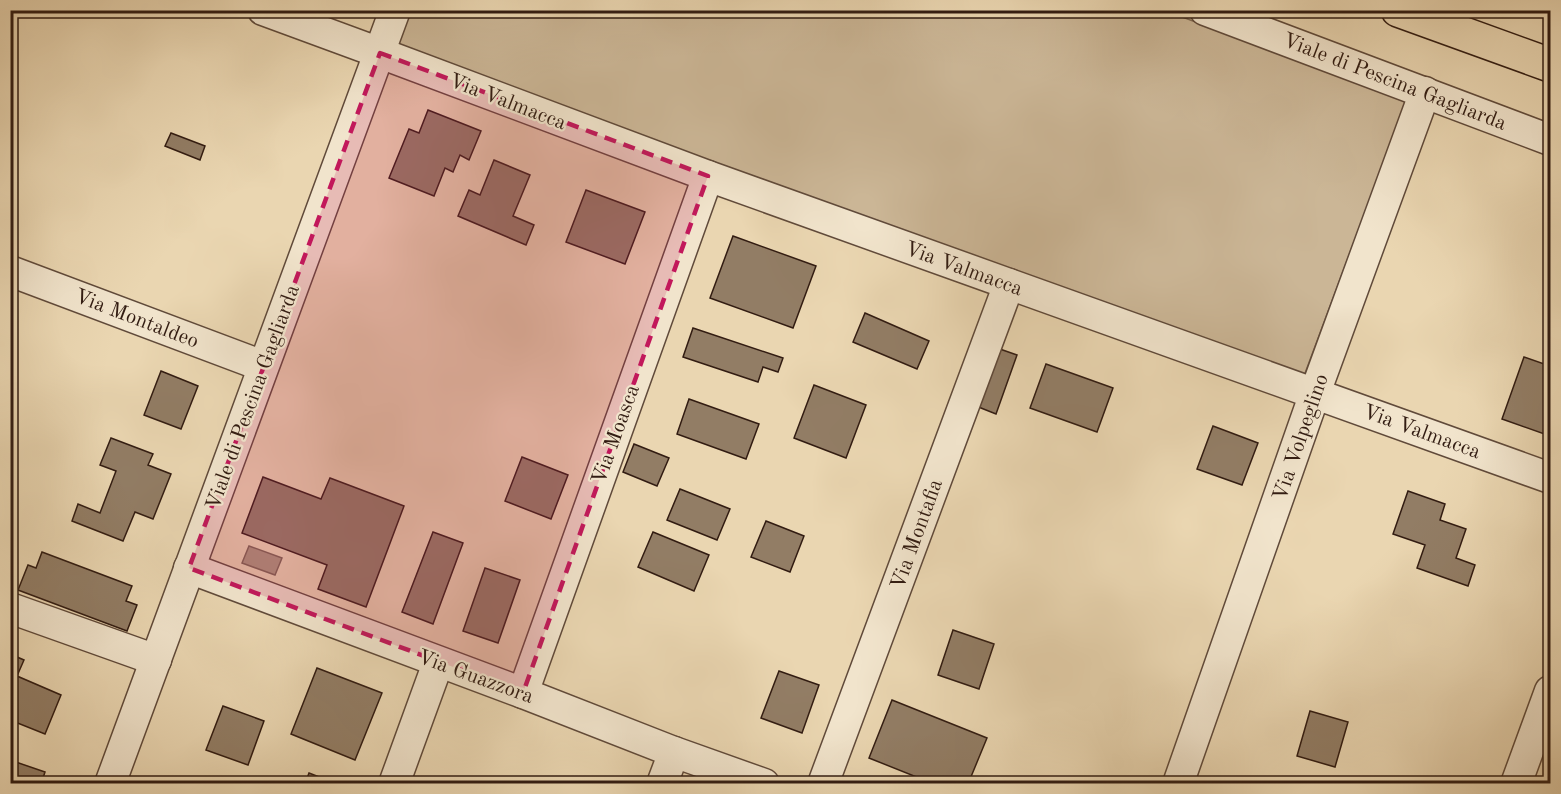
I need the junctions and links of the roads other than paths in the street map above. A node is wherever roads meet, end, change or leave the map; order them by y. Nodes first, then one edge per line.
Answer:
1 (263, 10) edge
2 (395, 10) edge
3 (1205, 10) edge
4 (1398, 10) edge
5 (380, 52) junction
6 (1551, 65) edge
7 (1425, 92) junction
8 (1551, 140) edge
9 (708, 176) junction
10 (10, 271) edge
11 (1009, 284) junction
12 (263, 366) junction
13 (1315, 393) junction
14 (1551, 478) edge
15 (189, 568) junction
16 (10, 608) edge
17 (156, 660) junction
18 (438, 663) junction
19 (1551, 691) edge
20 (523, 693) junction
21 (674, 752) junction
22 (110, 783) edge
23 (394, 783) edge
24 (662, 783) edge
25 (764, 783) edge
26 (823, 783) edge
27 (1178, 783) edge
28 (1516, 783) edge

1 - 5 street, Via Valmacca
2 - 5 street, Viale di Pescina Gagliarda
3 - 7 street, Viale di Pescina Gagliarda
4 - 6 highway
5 - 9 street, Via Valmacca
5 - 12 street, Viale di Pescina Gagliarda
7 - 8 street, Viale di Pescina Gagliarda
7 - 13 street, Via Volpeglino
9 - 11 street, Via Valmacca
9 - 20 street, Via Moasca
10 - 12 street, Via Montaldeo
11 - 13 street, Via Valmacca
11 - 26 street, Via Montafia
12 - 15 street, Viale di Pescina Gagliarda
13 - 14 street, Via Valmacca
13 - 27 street, Via Volpeglino
15 - 17 street, Viale di Pescina Gagliarda
15 - 18 street, Via Guazzora
16 - 17 street
17 - 22 street, Viale di Pescina Gagliarda
18 - 20 street, Via Guazzora
18 - 23 street
19 - 28 street
20 - 21 street, Via Guazzora
21 - 24 street
21 - 25 street, Via Guazzora

